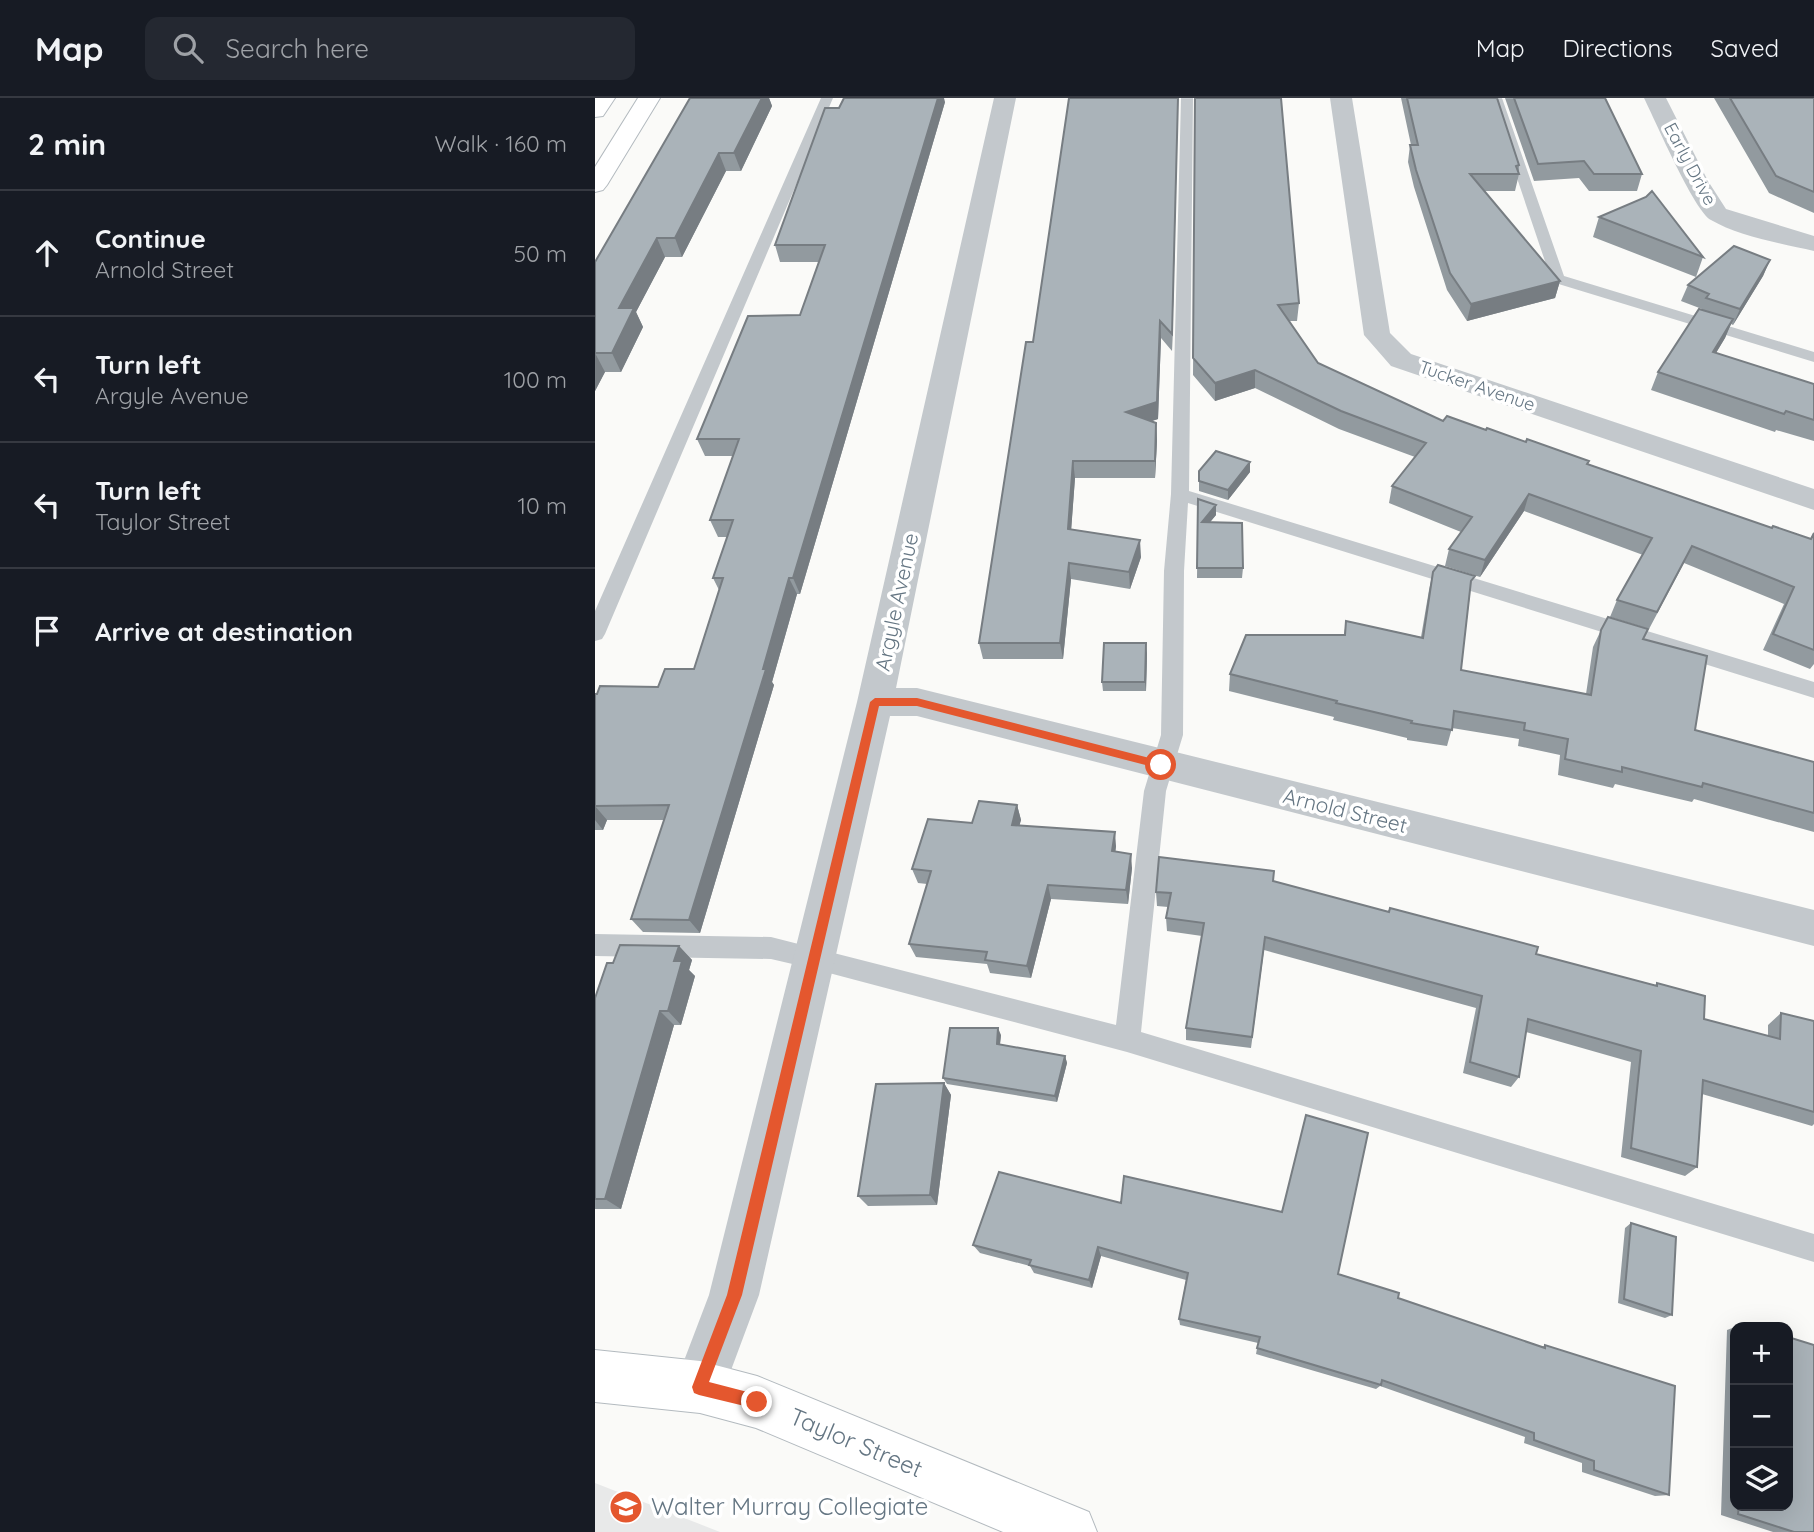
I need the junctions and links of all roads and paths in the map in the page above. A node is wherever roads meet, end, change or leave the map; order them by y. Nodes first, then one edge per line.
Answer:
1 (604, 98) edge
2 (649, 98) edge
3 (827, 98) edge
4 (1005, 98) edge
5 (1187, 98) edge
6 (1341, 98) edge
7 (1496, 98) edge
8 (1655, 98) edge
9 (595, 111) edge
10 (595, 186) edge
11 (1814, 244) edge
12 (1814, 357) edge
13 (1180, 494) junction
14 (1814, 500) edge
15 (595, 634) edge
16 (1814, 690) edge
17 (875, 702) junction
18 (1161, 765) junction
19 (1814, 928) edge
20 (595, 945) edge
21 (814, 958) junction
22 (1127, 1041) junction
23 (1814, 1248) edge
24 (595, 1376) edge
25 (699, 1387) junction
26 (1069, 1532) edge

1 - 9 main road
2 - 10 main road
3 - 15 lane
4 - 17 street, Argyle Avenue
5 - 13 lane
6 - 14 street, Tucker Avenue
7 - 12 lane
8 - 11 street, Early Drive
13 - 16 lane
13 - 18 lane
17 - 18 street, Arnold Street
17 - 21 street, Argyle Avenue
18 - 19 street, Arnold Street
18 - 22 lane
20 - 21 lane
21 - 22 lane
21 - 25 street, Argyle Avenue
22 - 23 lane
24 - 25 main road, Taylor Street
25 - 26 main road, Taylor Street

